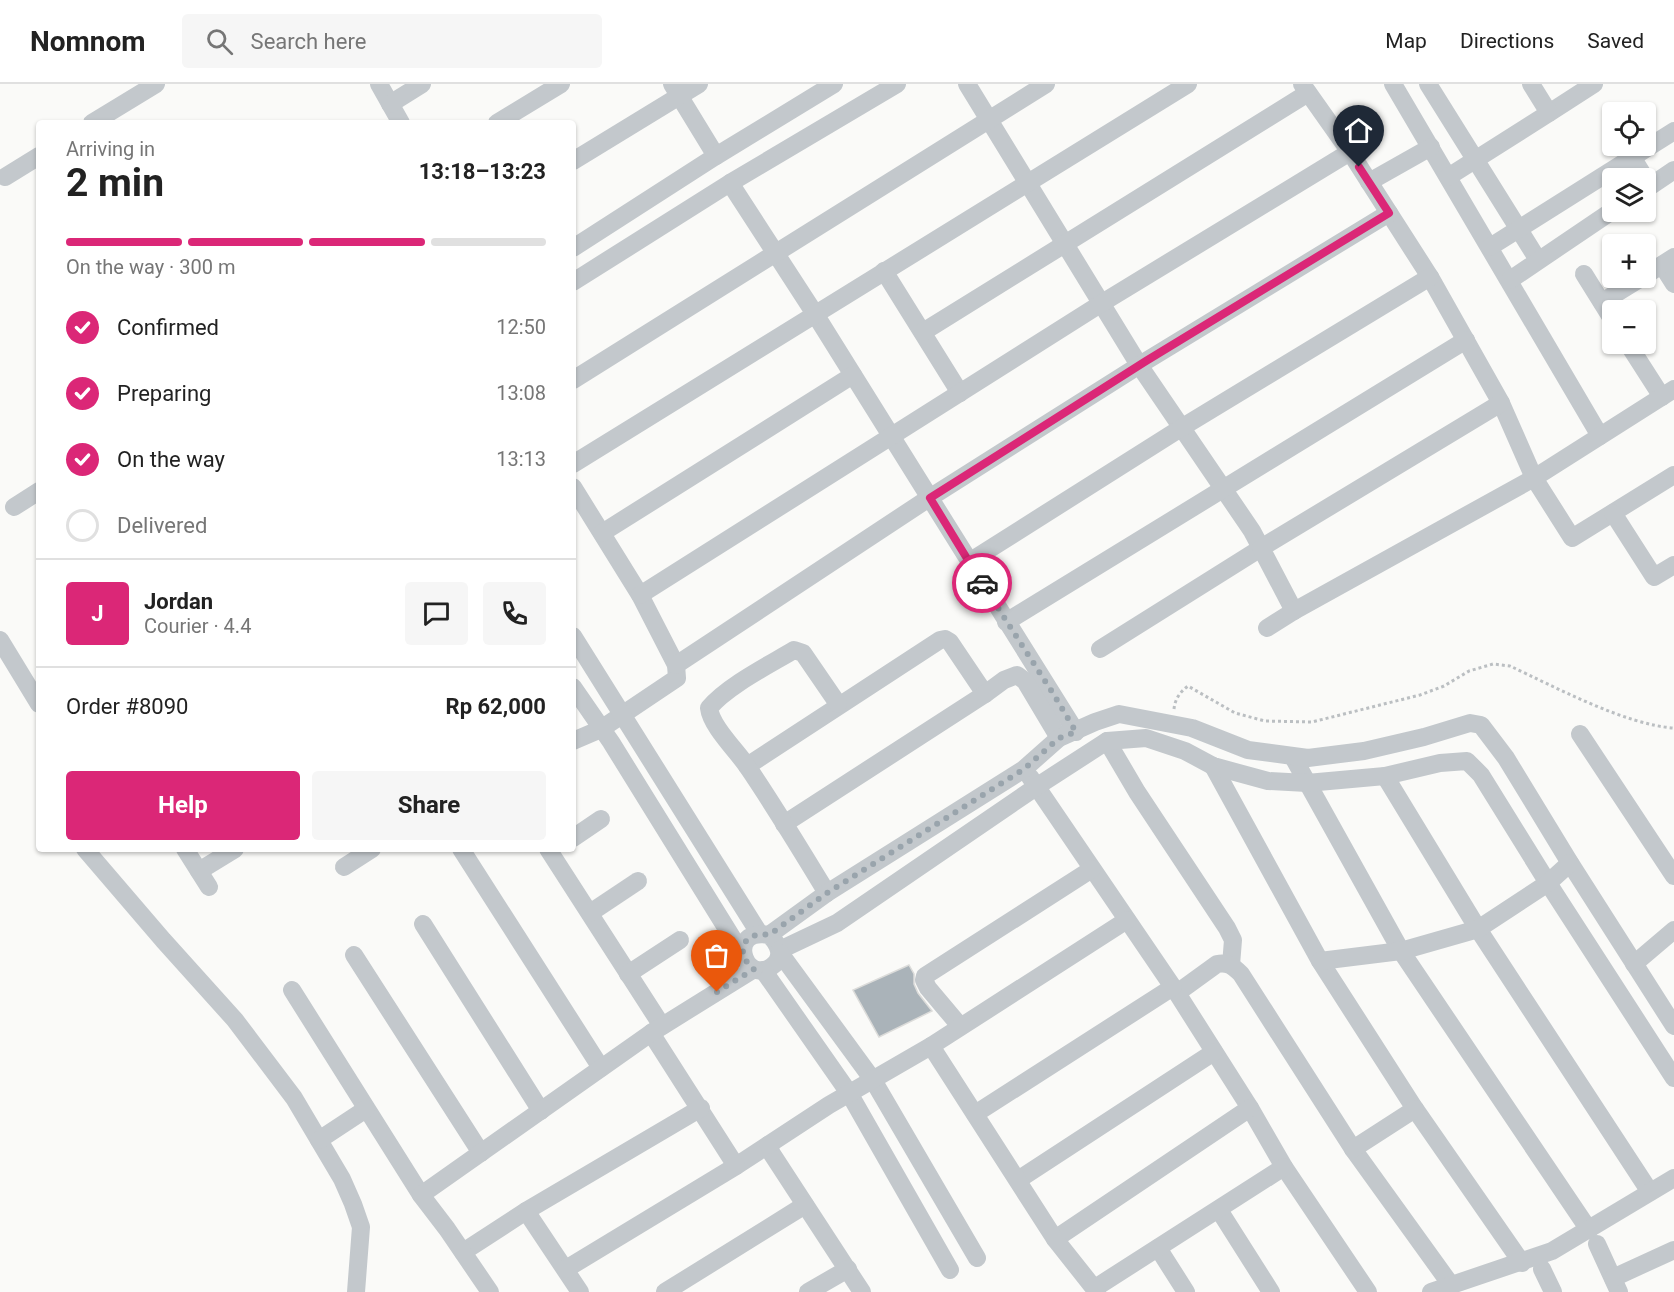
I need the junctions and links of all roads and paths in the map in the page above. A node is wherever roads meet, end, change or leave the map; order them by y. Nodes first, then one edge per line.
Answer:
1 (155, 84) edge
2 (379, 84) edge
3 (422, 84) edge
4 (561, 84) edge
5 (699, 84) edge
6 (834, 84) edge
7 (897, 84) edge
8 (967, 84) edge
9 (1046, 84) edge
10 (1188, 84) edge
11 (1393, 84) edge
12 (1428, 84) edge
13 (1531, 84) edge
14 (1594, 84) edge
15 (1305, 89) edge
16 (676, 90) edge
17 (390, 104) junction
18 (1549, 113) junction
19 (990, 119) junction
20 (97, 120) edge
21 (399, 120) edge
22 (503, 120) edge
23 (1674, 131) edge
24 (1431, 147) junction
25 (1350, 152) junction
26 (716, 156) junction
27 (1632, 157) junction
28 (36, 158) edge
29 (576, 159) edge
30 (1476, 160) junction
31 (1638, 168) edge
32 (1674, 170) edge
33 (5, 177) dead end
34 (1449, 177) junction
35 (1656, 178) edge
36 (1369, 182) junction
37 (730, 183) junction
38 (1027, 184) junction
39 (1389, 213) junction
40 (1602, 218) edge
41 (1518, 228) junction
42 (1066, 244) junction
43 (576, 246) edge
44 (1490, 246) junction
45 (776, 253) junction
46 (1538, 260) junction
47 (1668, 261) edge
48 (884, 271) junction
49 (1584, 274) dead end
50 (1430, 277) junction
51 (576, 280) edge
52 (1510, 280) junction
53 (1674, 284) edge
54 (1625, 288) edge
55 (1605, 300) edge
56 (1602, 302) edge
57 (1102, 303) junction
58 (814, 314) junction
59 (923, 332) junction
60 (1466, 340) junction
61 (1636, 354) edge
62 (1138, 365) junction
63 (853, 375) junction
64 (576, 378) edge
65 (960, 393) junction
66 (1668, 393) edge
67 (1501, 403) junction
68 (1181, 428) junction
69 (1600, 436) junction
70 (891, 437) junction
71 (576, 462) edge
72 (1674, 475) edge
73 (1534, 478) junction
74 (1222, 488) junction
75 (576, 492) edge
76 (36, 493) edge
77 (930, 498) junction
78 (14, 507) dead end
79 (1613, 513) junction
80 (602, 533) junction
81 (1261, 548) junction
82 (969, 562) junction
83 (1674, 565) edge
84 (640, 596) junction
85 (1294, 611) junction
86 (1006, 622) junction
87 (1267, 628) dead end
88 (0, 640) edge
89 (576, 641) edge
90 (1100, 650) dead end
91 (676, 665) junction
92 (576, 691) edge
93 (985, 694) junction
94 (36, 699) edge
95 (838, 704) junction
96 (627, 721) junction
97 (1173, 724) junction
98 (1674, 728) edge
99 (1580, 734) dead end
100 (606, 735) junction
101 (1067, 735) junction
102 (576, 740) edge
103 (1107, 741) junction
104 (1293, 757) junction
105 (747, 766) junction
106 (1213, 766) junction
107 (1024, 769) junction
108 (1385, 776) junction
109 (1307, 783) junction
110 (1036, 787) junction
111 (601, 819) dead end
112 (784, 824) junction
113 (576, 836) edge
114 (88, 852) edge
115 (187, 852) edge
116 (231, 852) edge
117 (367, 852) edge
118 (463, 852) edge
119 (553, 852) edge
120 (1570, 864) junction
121 (344, 867) dead end
122 (1092, 869) junction
123 (1674, 876) edge
124 (638, 881) dead end
125 (1548, 883) junction
126 (827, 893) junction
127 (590, 913) junction
128 (1127, 920) junction
129 (423, 924) dead end
130 (1478, 929) junction
131 (1674, 930) edge
132 (764, 934) junction
133 (680, 940) dead end
134 (1401, 951) junction
135 (780, 952) junction
136 (354, 955) dead end
137 (1320, 961) junction
138 (1634, 964) junction
139 (753, 965) junction
140 (1231, 965) junction
141 (628, 974) junction
142 (292, 990) dead end
143 (1175, 990) junction
144 (960, 1026) junction
145 (1674, 1026) edge
146 (656, 1030) junction
147 (839, 1034) junction
148 (931, 1046) junction
149 (818, 1048) junction
150 (1214, 1052) junction
151 (601, 1068) junction
152 (1674, 1078) edge
153 (873, 1080) junction
154 (849, 1093) junction
155 (701, 1108) junction
156 (1250, 1108) junction
157 (366, 1109) junction
158 (1415, 1109) junction
159 (541, 1111) junction
160 (975, 1114) junction
161 (319, 1140) junction
162 (768, 1145) junction
163 (1353, 1149) junction
164 (481, 1153) junction
165 (736, 1166) junction
166 (1284, 1167) junction
167 (1674, 1178) edge
168 (1018, 1180) junction
169 (1650, 1192) junction
170 (421, 1195) junction
171 (806, 1205) junction
172 (1219, 1210) junction
173 (526, 1211) junction
174 (1593, 1237) junction
175 (1055, 1239) junction
176 (1158, 1248) junction
177 (1674, 1250) edge
178 (463, 1252) junction
179 (977, 1258) dead end
180 (1522, 1263) junction
181 (566, 1269) junction
182 (848, 1269) junction
183 (950, 1269) dead end
184 (1542, 1269) dead end
185 (1451, 1285) junction
186 (1616, 1285) edge
187 (1096, 1290) edge
188 (356, 1292) edge
189 (490, 1292) edge
190 (580, 1292) edge
191 (665, 1292) edge
192 (808, 1292) edge
193 (862, 1292) edge
194 (1186, 1292) edge
195 (1272, 1292) edge
196 (1368, 1292) edge
197 (1431, 1292) edge
198 (1552, 1292) edge

1 - 20 street
2 - 17 street
3 - 17 street
4 - 22 street
5 - 16 street
6 - 26 street
7 - 37 street
8 - 19 street
9 - 19 street
10 - 38 street
11 - 24 street
12 - 30 street
13 - 18 street
14 - 18 street
15 - 25 street
15 - 42 street
16 - 26 street
16 - 29 street
17 - 21 street
18 - 30 street
19 - 38 street
19 - 45 street
23 - 27 street
24 - 34 street
24 - 36 street
25 - 36 street
25 - 57 street
26 - 43 street
27 - 31 street
27 - 41 street
28 - 33 street
30 - 34 street
30 - 41 street
32 - 35 street
34 - 44 street
36 - 39 street
37 - 45 street
37 - 51 street
38 - 42 street
38 - 48 street
39 - 50 street
39 - 62 street
40 - 46 street
41 - 44 street
41 - 46 street
42 - 57 street
42 - 59 street
44 - 52 street
45 - 58 street
45 - 64 street
46 - 52 street
47 - 53 street
48 - 58 street
48 - 59 street
49 - 56 street
50 - 60 street
50 - 68 street
52 - 69 street
54 - 55 street
57 - 62 street
57 - 65 street
58 - 63 street
58 - 71 street
59 - 65 street
60 - 67 street
60 - 74 street
61 - 66 street
62 - 68 street
62 - 77 street
63 - 70 street
63 - 80 street
65 - 70 street
66 - 69 street
67 - 73 street
67 - 81 street
68 - 74 street
68 - 82 street
69 - 73 street
70 - 77 street
70 - 84 street
72 - 79 street
73 - 79 street
73 - 85 street
74 - 81 street
74 - 86 street
75 - 80 street
76 - 78 street
77 - 82 street
77 - 91 street
79 - 83 street
80 - 84 street
81 - 85 street
81 - 90 street
82 - 86 street
84 - 91 street
85 - 87 street
86 - 101 street
88 - 94 street
89 - 96 street
91 - 96 street
92 - 100 street
93 - 95 street
93 - 101 street
93 - 112 street
95 - 105 street
95 - 105 street
96 - 100 street
96 - 132 street
97 - 98 path
97 - 101 street
97 - 104 street
99 - 123 street
100 - 102 street
100 - 139 street
101 - 107 street
103 - 106 street
103 - 110 street
103 - 140 street
104 - 109 street
104 - 120 street
105 - 112 street
106 - 109 street
106 - 137 street
107 - 110 street
107 - 126 street
108 - 109 street
108 - 125 street
108 - 130 street
109 - 134 street
110 - 122 street
110 - 135 street
111 - 113 street
112 - 126 street
114 - 161 street
115 - 116 street
117 - 121 street
118 - 151 street
119 - 127 street
120 - 125 street
120 - 138 street
122 - 128 street
122 - 144 street
124 - 127 street
125 - 130 street
125 - 152 street
126 - 132 street
127 - 141 street
128 - 143 street
128 - 144 street
129 - 159 street
130 - 134 street
130 - 169 street
131 - 138 street
132 - 135 street
132 - 139 street
133 - 141 street
134 - 137 street
134 - 174 street
135 - 139 street
135 - 147 street
136 - 164 street
137 - 158 street
138 - 145 street
139 - 146 street
139 - 149 street
140 - 143 street
140 - 163 street
141 - 146 street
142 - 157 street
143 - 150 street
143 - 160 street
144 - 148 street
146 - 151 street
146 - 155 street
147 - 149 street
147 - 153 street
148 - 153 street
148 - 160 street
149 - 154 street
150 - 156 street
150 - 168 street
151 - 159 street
153 - 154 street
153 - 179 street
154 - 162 street
154 - 183 street
155 - 165 street
155 - 173 street
156 - 166 street
156 - 175 street
157 - 161 street
157 - 170 street
158 - 163 street
158 - 180 street
159 - 164 street
160 - 168 street
161 - 188 street
162 - 165 street
162 - 171 street
163 - 185 street
164 - 170 street
165 - 181 street
166 - 172 street
166 - 196 street
167 - 169 street
168 - 175 street
169 - 174 street
170 - 178 street
171 - 182 street
171 - 191 street
172 - 176 street
172 - 195 street
173 - 178 street
173 - 181 street
174 - 180 street
174 - 186 street
175 - 187 street
176 - 187 street
176 - 194 street
177 - 186 street
178 - 189 street
180 - 185 street
181 - 190 street
182 - 192 street
182 - 193 street
184 - 198 street
185 - 197 street

